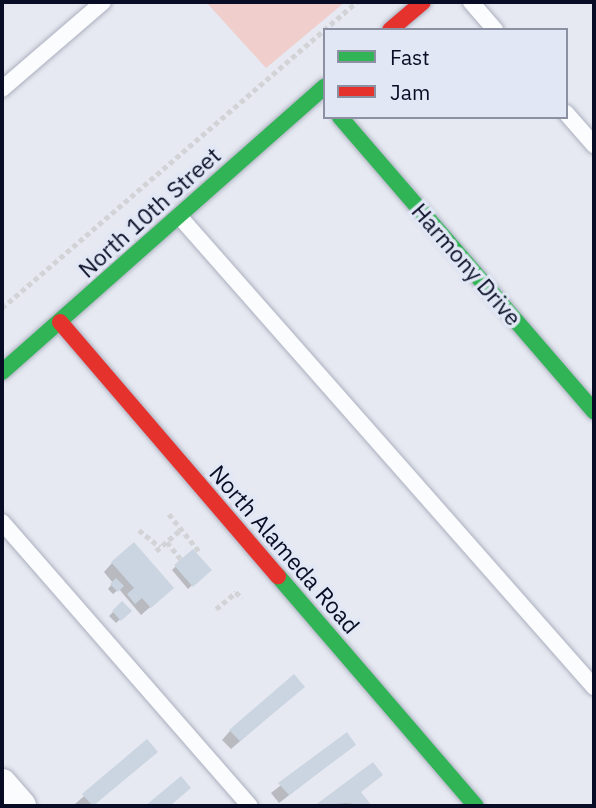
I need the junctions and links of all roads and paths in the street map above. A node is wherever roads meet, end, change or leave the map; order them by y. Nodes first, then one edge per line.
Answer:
1 (103, 2) edge
2 (357, 2) edge
3 (423, 2) edge
4 (471, 2) edge
5 (327, 28) edge
6 (392, 28) edge
7 (493, 28) edge
8 (323, 31) edge
9 (2, 89) edge
10 (323, 92) edge
11 (568, 115) edge
12 (342, 119) edge
13 (594, 145) edge
14 (179, 216) junction
15 (2, 308) edge
16 (60, 322) junction
17 (2, 372) edge
18 (594, 411) edge
19 (169, 514) dead end
20 (2, 522) edge
21 (181, 529) junction
22 (139, 530) dead end
23 (167, 542) junction
24 (200, 551) dead end
25 (181, 559) dead end
26 (242, 599) dead end
27 (216, 609) dead end
28 (594, 687) edge
29 (2, 784) edge
30 (20, 806) edge
31 (250, 806) edge
32 (476, 806) edge

1 - 9 lane
2 - 5 path
3 - 6 street
4 - 7 lane
8 - 15 path
10 - 14 street, North 10th Street
11 - 13 lane
12 - 18 street, Harmony Drive
14 - 16 street, North 10th Street
14 - 28 lane
16 - 17 street, North 10th Street
16 - 32 street, North Alameda Road
19 - 21 path
20 - 31 lane
21 - 23 path
21 - 24 path
22 - 23 path
23 - 25 path
26 - 27 path
29 - 30 street

